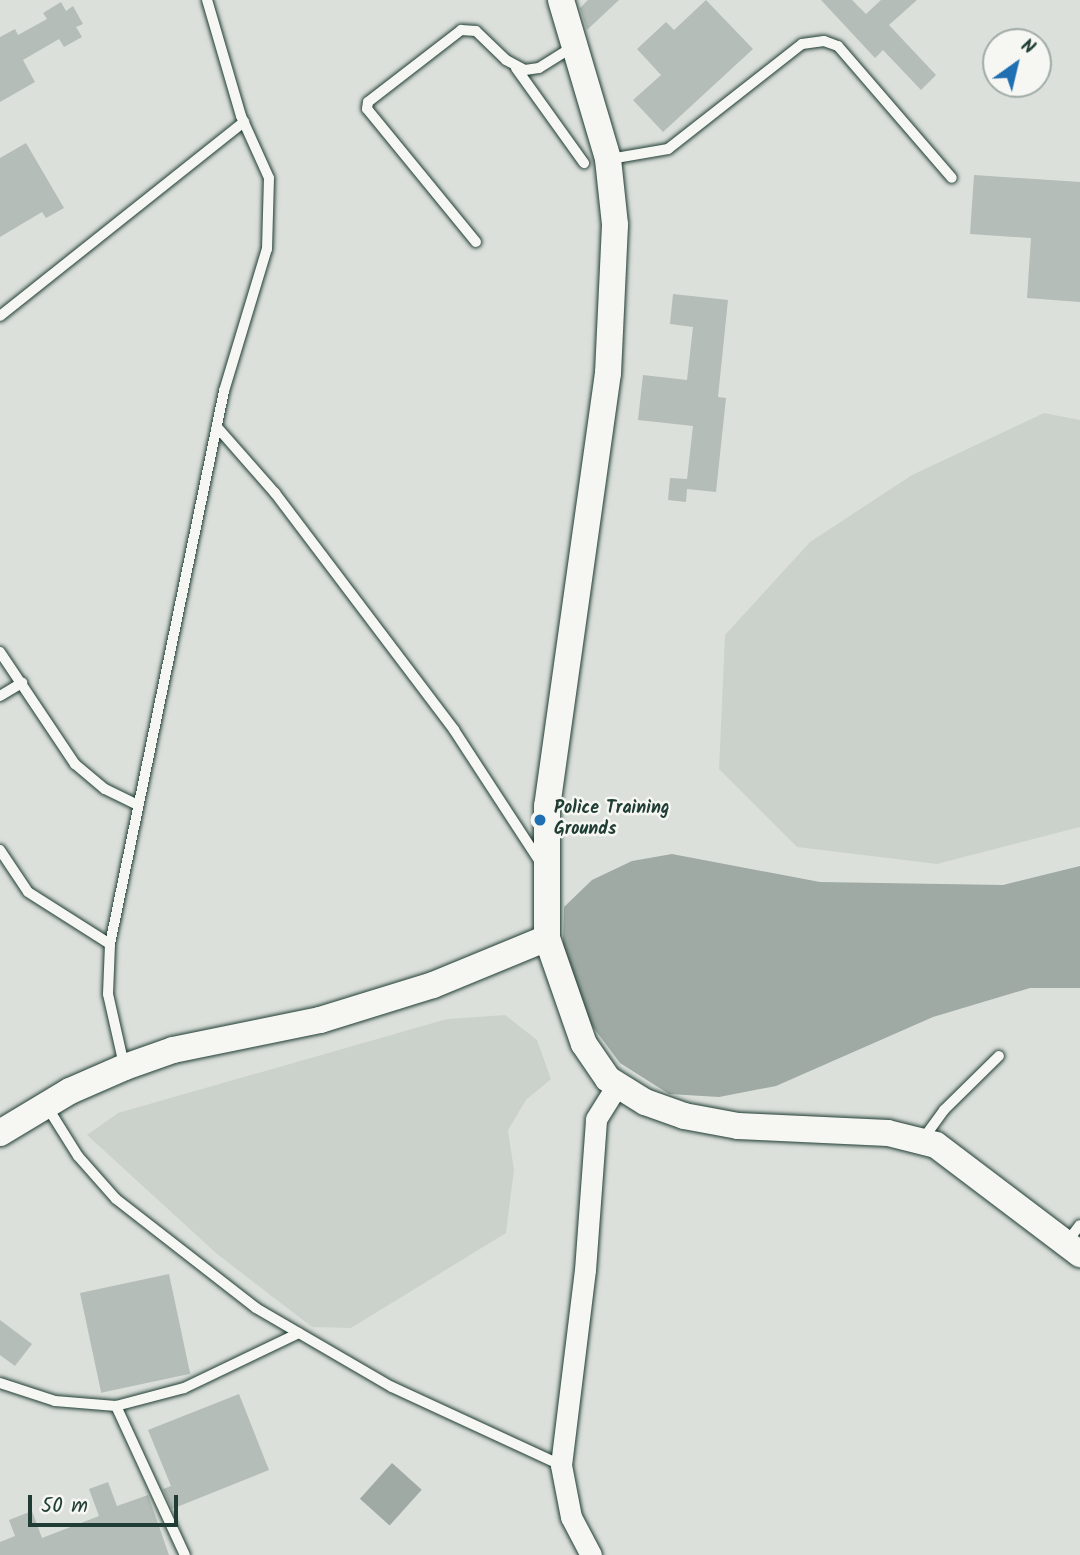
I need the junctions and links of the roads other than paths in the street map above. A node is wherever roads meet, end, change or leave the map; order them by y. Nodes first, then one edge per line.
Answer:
1 (207, 0) edge
2 (561, 0) edge
3 (574, 46) junction
4 (516, 68) junction
5 (244, 122) junction
6 (596, 161) junction
7 (952, 178) dead end
8 (476, 242) dead end
9 (0, 315) edge
10 (217, 427) junction
11 (0, 652) edge
12 (22, 683) junction
13 (0, 696) edge
14 (138, 805) junction
15 (0, 850) edge
16 (546, 870) junction
17 (547, 938) junction
18 (110, 944) junction
19 (999, 1056) dead end
20 (125, 1067) junction
21 (617, 1085) junction
22 (46, 1105) junction
23 (0, 1133) edge
24 (922, 1140) junction
25 (1076, 1241) edge
26 (299, 1333) junction
27 (0, 1383) edge
28 (116, 1406) junction
29 (561, 1465) junction
30 (185, 1555) edge
31 (591, 1555) edge

1 - 5 lane
2 - 3 street
3 - 4 lane
3 - 6 street
4 - 6 lane
4 - 8 lane
5 - 9 lane
5 - 10 lane
6 - 7 lane
6 - 16 street
10 - 14 lane
10 - 16 lane
11 - 12 lane
12 - 13 lane
12 - 14 lane
14 - 18 lane
15 - 18 lane
16 - 17 street
17 - 20 street
17 - 21 street
18 - 20 lane
19 - 24 lane
20 - 22 street
21 - 24 street
21 - 29 street
22 - 23 street
22 - 26 lane
24 - 25 street
26 - 28 lane
26 - 29 lane
27 - 28 lane
28 - 30 lane
29 - 31 street

